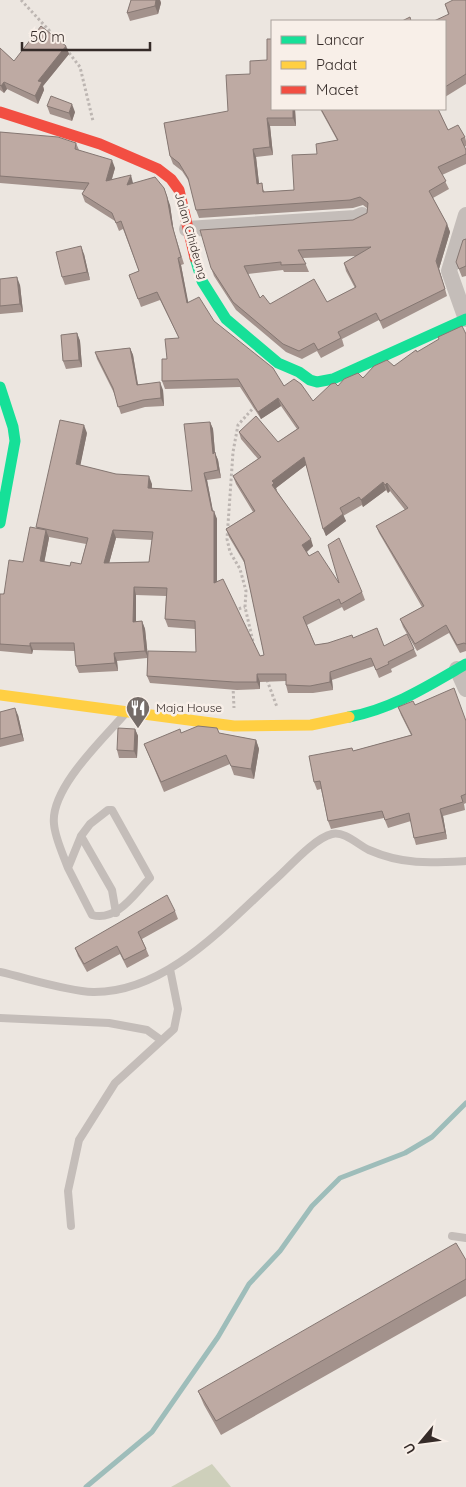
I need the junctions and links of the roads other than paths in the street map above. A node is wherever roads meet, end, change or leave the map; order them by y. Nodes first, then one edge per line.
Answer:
1 (0, 112) edge
2 (362, 215) edge
3 (466, 215) edge
4 (187, 229) junction
5 (466, 319) edge
6 (0, 387) edge
7 (0, 523) edge
8 (462, 667) edge
9 (466, 689) edge
10 (0, 694) edge
11 (128, 712) junction
12 (82, 836) junction
13 (466, 861) edge
14 (68, 868) junction
15 (116, 912) junction
16 (170, 969) junction
17 (0, 972) edge
18 (0, 1018) edge
19 (161, 1040) junction
20 (71, 1226) dead end
21 (452, 1236) dead end
22 (466, 1238) edge

1 - 4 street, Jalan Cihideung
2 - 4 street
3 - 5 street
4 - 5 street, Jalan Cihideung
6 - 7 street
8 - 9 street
8 - 11 street
10 - 11 street
11 - 14 lane
12 - 14 lane
12 - 15 lane
12 - 15 lane
13 - 16 lane
14 - 15 lane
16 - 17 lane
16 - 19 lane
18 - 19 lane
19 - 20 lane
21 - 22 lane

